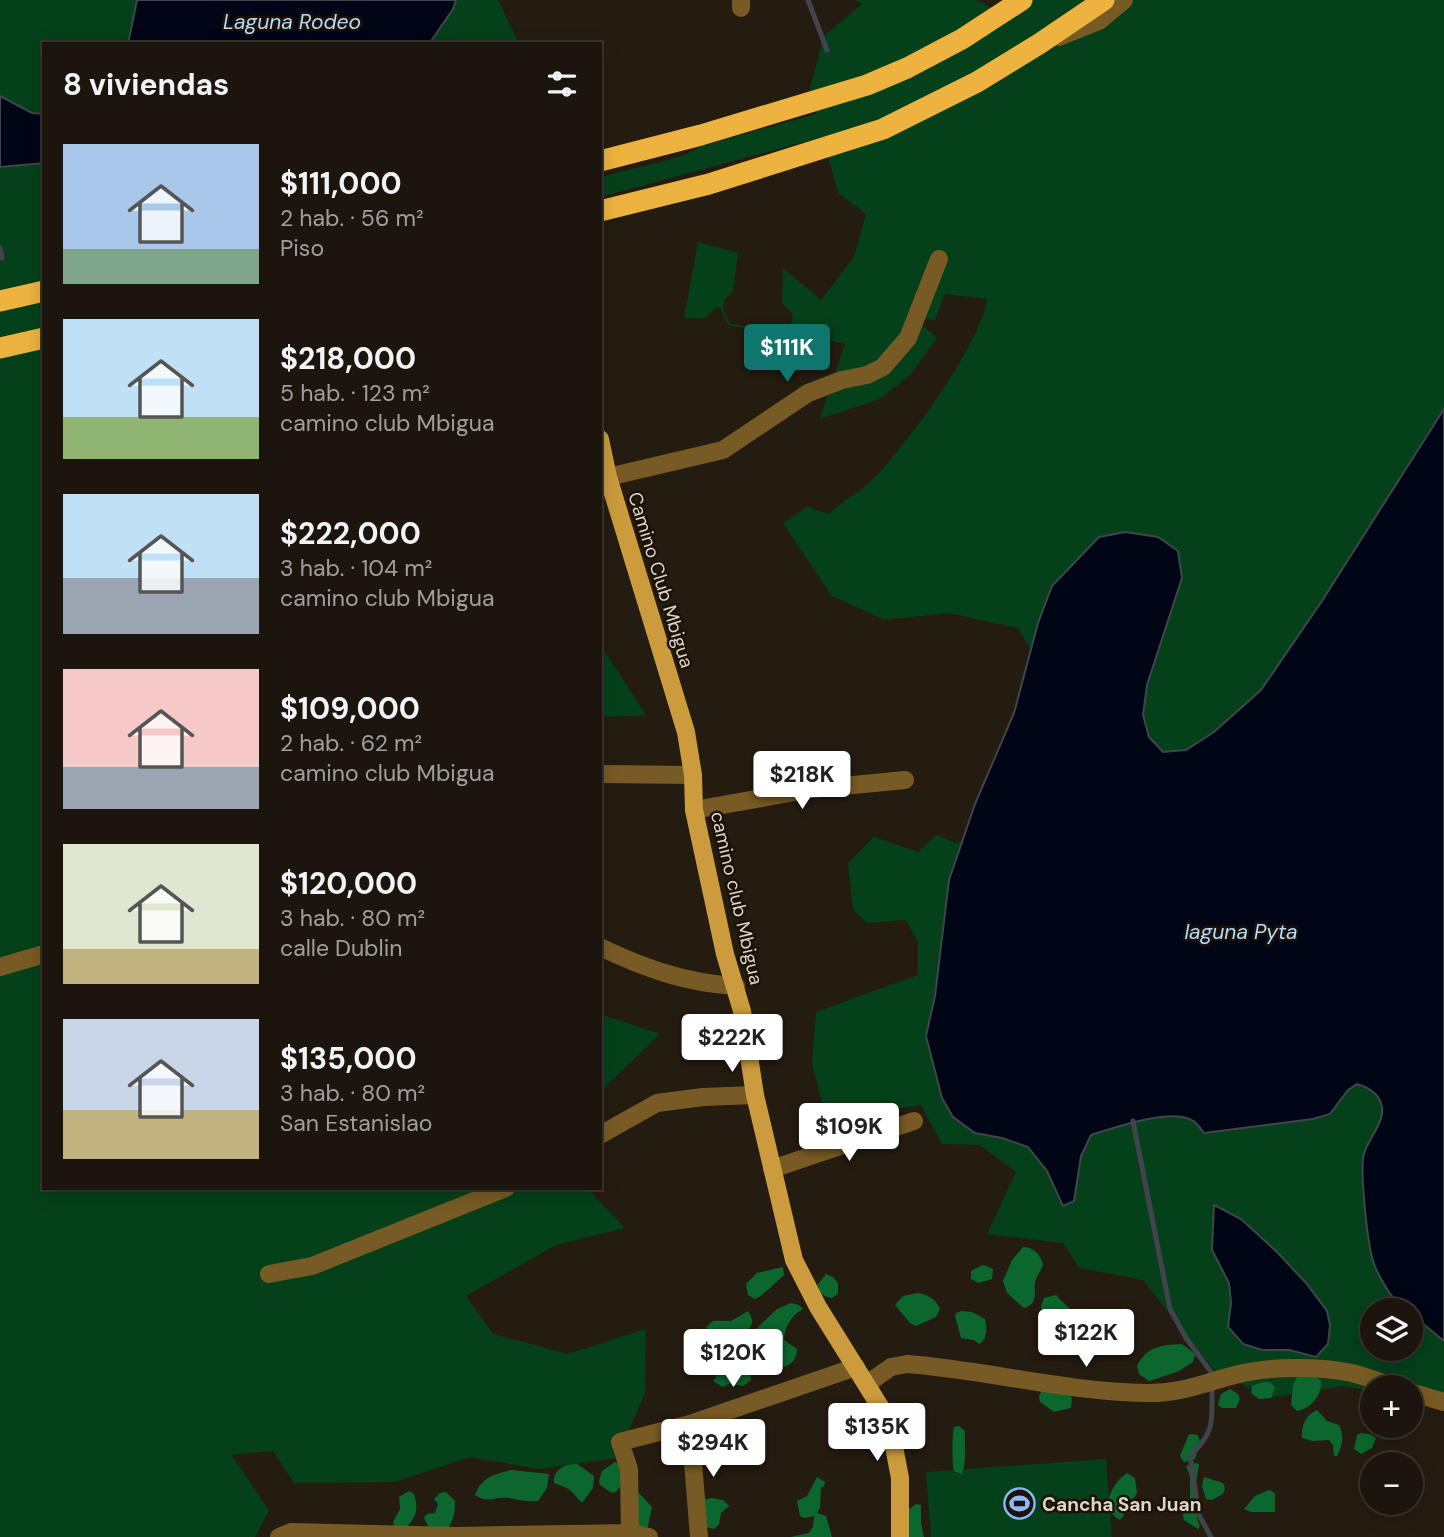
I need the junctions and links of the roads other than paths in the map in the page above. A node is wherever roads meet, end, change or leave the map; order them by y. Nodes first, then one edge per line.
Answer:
1 (1022, 0) edge
2 (1124, 0) edge
3 (1100, 2) edge
4 (1039, 44) junction
5 (602, 160) edge
6 (602, 211) edge
7 (939, 259) dead end
8 (42, 291) edge
9 (0, 301) edge
10 (42, 338) edge
11 (0, 348) edge
12 (602, 458) edge
13 (604, 477) edge
14 (686, 732) joint
15 (602, 774) edge
16 (693, 775) junction
17 (905, 780) dead end
18 (694, 810) junction
19 (602, 948) edge
20 (42, 955) edge
21 (0, 967) edge
22 (736, 986) junction
23 (755, 1095) junction
24 (914, 1121) dead end
25 (602, 1134) edge
26 (772, 1169) junction
27 (501, 1190) edge
28 (269, 1275) dead end
29 (856, 1367) junction
30 (1360, 1376) edge
31 (867, 1384) junction
32 (1423, 1396) edge
33 (1444, 1402) edge
34 (690, 1424) junction
35 (630, 1533) junction
36 (279, 1537) edge
37 (649, 1537) edge
38 (699, 1537) edge
39 (900, 1537) edge

1 - 5 highway
2 - 4 street
3 - 4 highway
4 - 6 highway
7 - 13 street
8 - 9 highway
10 - 11 highway
12 - 13 main road, Camino Club Mbigua
13 - 14 main road, Camino Club Mbigua
14 - 16 main road, camino club Mbigua
15 - 16 street
16 - 18 main road, camino club Mbigua
17 - 18 street
18 - 22 main road, camino club Mbigua
19 - 22 street
20 - 21 street
22 - 23 main road, camino club Mbigua
23 - 25 street
23 - 26 main road, camino club Mbigua
24 - 26 street
26 - 29 main road, camino club Mbigua
27 - 28 street
29 - 31 main road, camino club Mbigua
29 - 34 street
30 - 31 street
31 - 39 main road, camino club Mbigua
32 - 33 street
34 - 35 street
34 - 38 street
35 - 36 street
35 - 37 street

